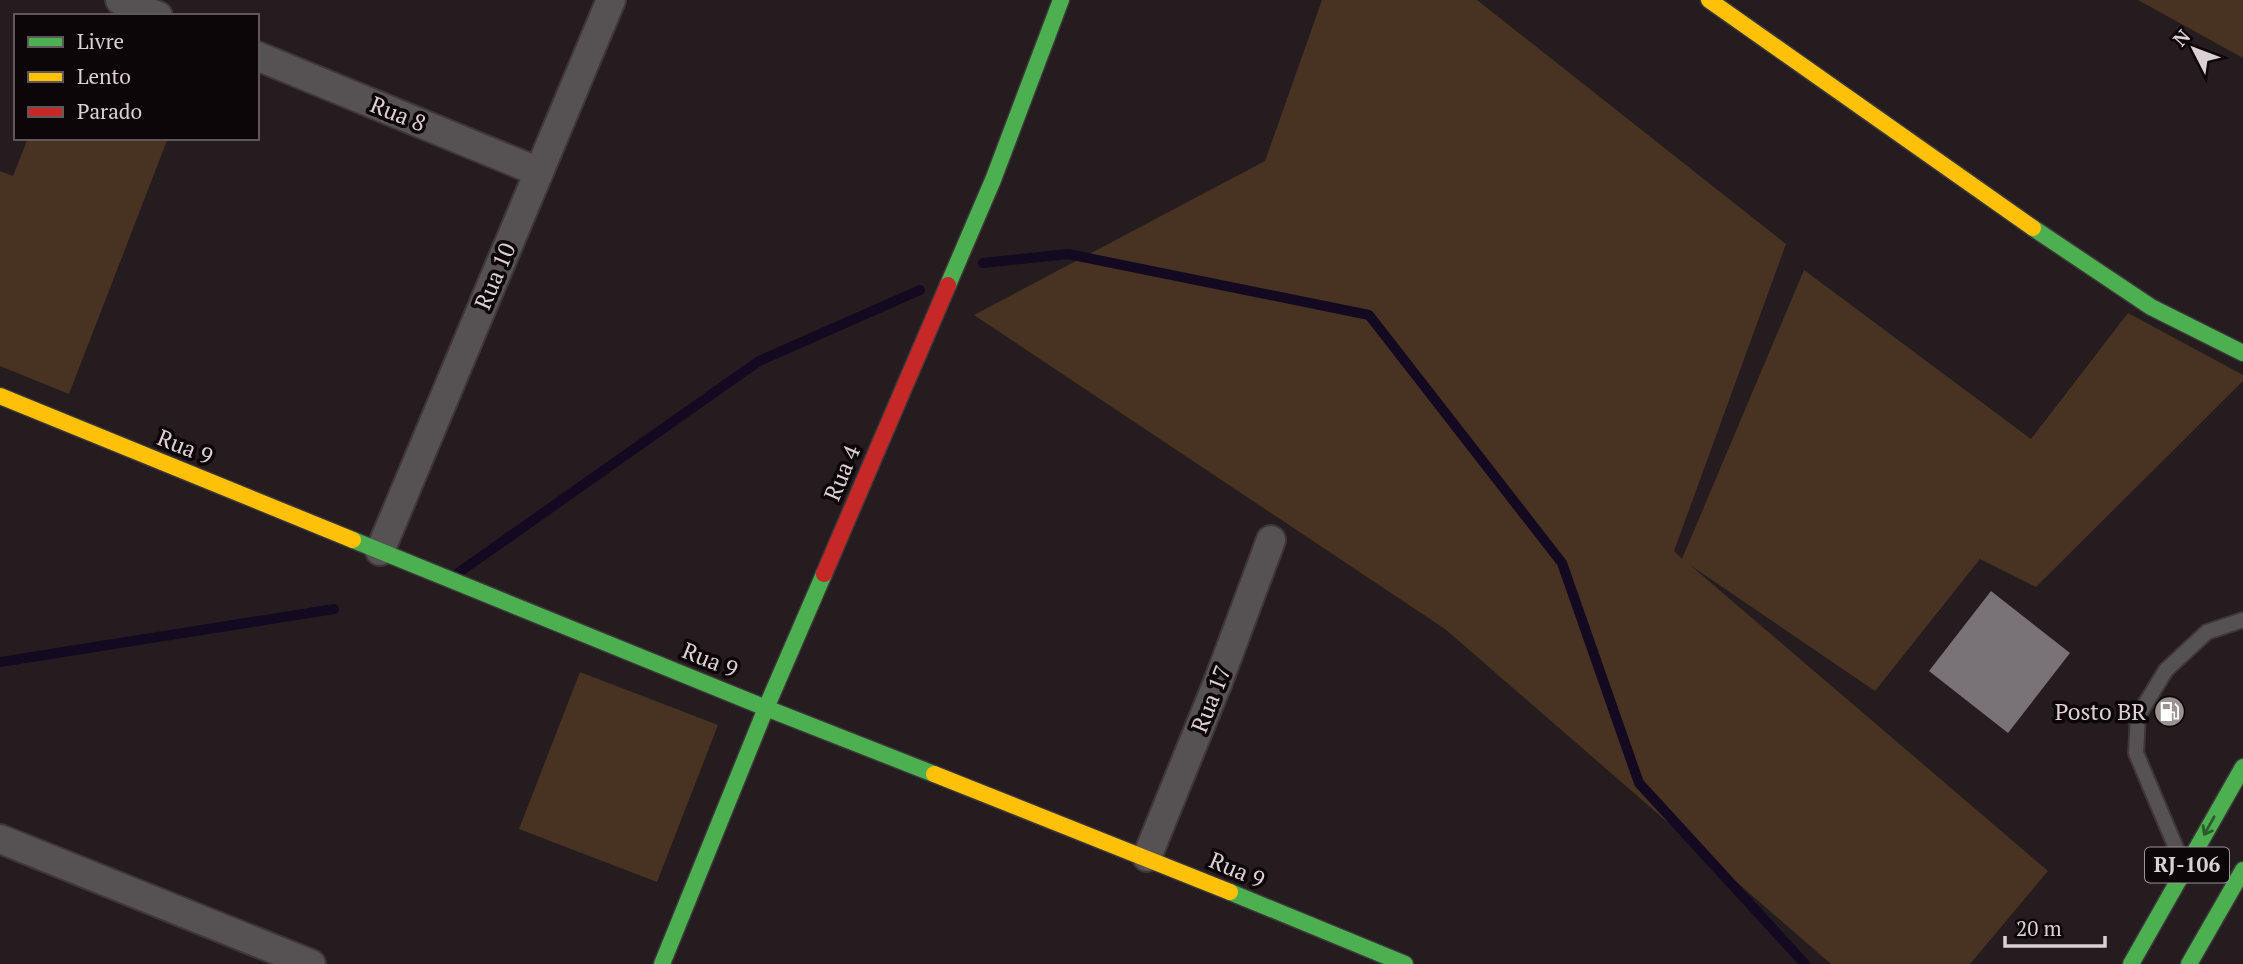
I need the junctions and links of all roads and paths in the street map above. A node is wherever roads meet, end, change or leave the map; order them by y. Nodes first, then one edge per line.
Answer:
1 (120, 0) edge
2 (611, 0) edge
3 (1061, 0) edge
4 (1709, 0) edge
5 (153, 14) edge
6 (259, 57) edge
7 (539, 172) junction
8 (2243, 353) edge
9 (0, 396) edge
10 (1271, 540) dead end
11 (380, 551) junction
12 (2243, 620) edge
13 (766, 708) junction
14 (2243, 767) edge
15 (0, 838) edge
16 (1147, 857) junction
17 (2185, 869) junction
18 (2243, 870) edge
19 (311, 964) edge
20 (662, 964) edge
21 (1405, 964) edge
22 (2131, 964) edge
23 (2189, 964) edge

1 - 5 street
2 - 7 street, Rua 10
3 - 13 main road, Rua 4
4 - 8 main road
6 - 7 street, Rua 8
7 - 11 street, Rua 10
9 - 11 main road, Rua 9
10 - 16 street, Rua 17
11 - 13 main road, Rua 9
12 - 17 lane
13 - 16 main road, Rua 9
13 - 20 main road, Rua 4
14 -> 17 main road, RJ-106
15 - 19 street
16 - 21 main road, Rua 9
17 - 22 main road, RJ-106
18 - 23 main road, RJ-106

